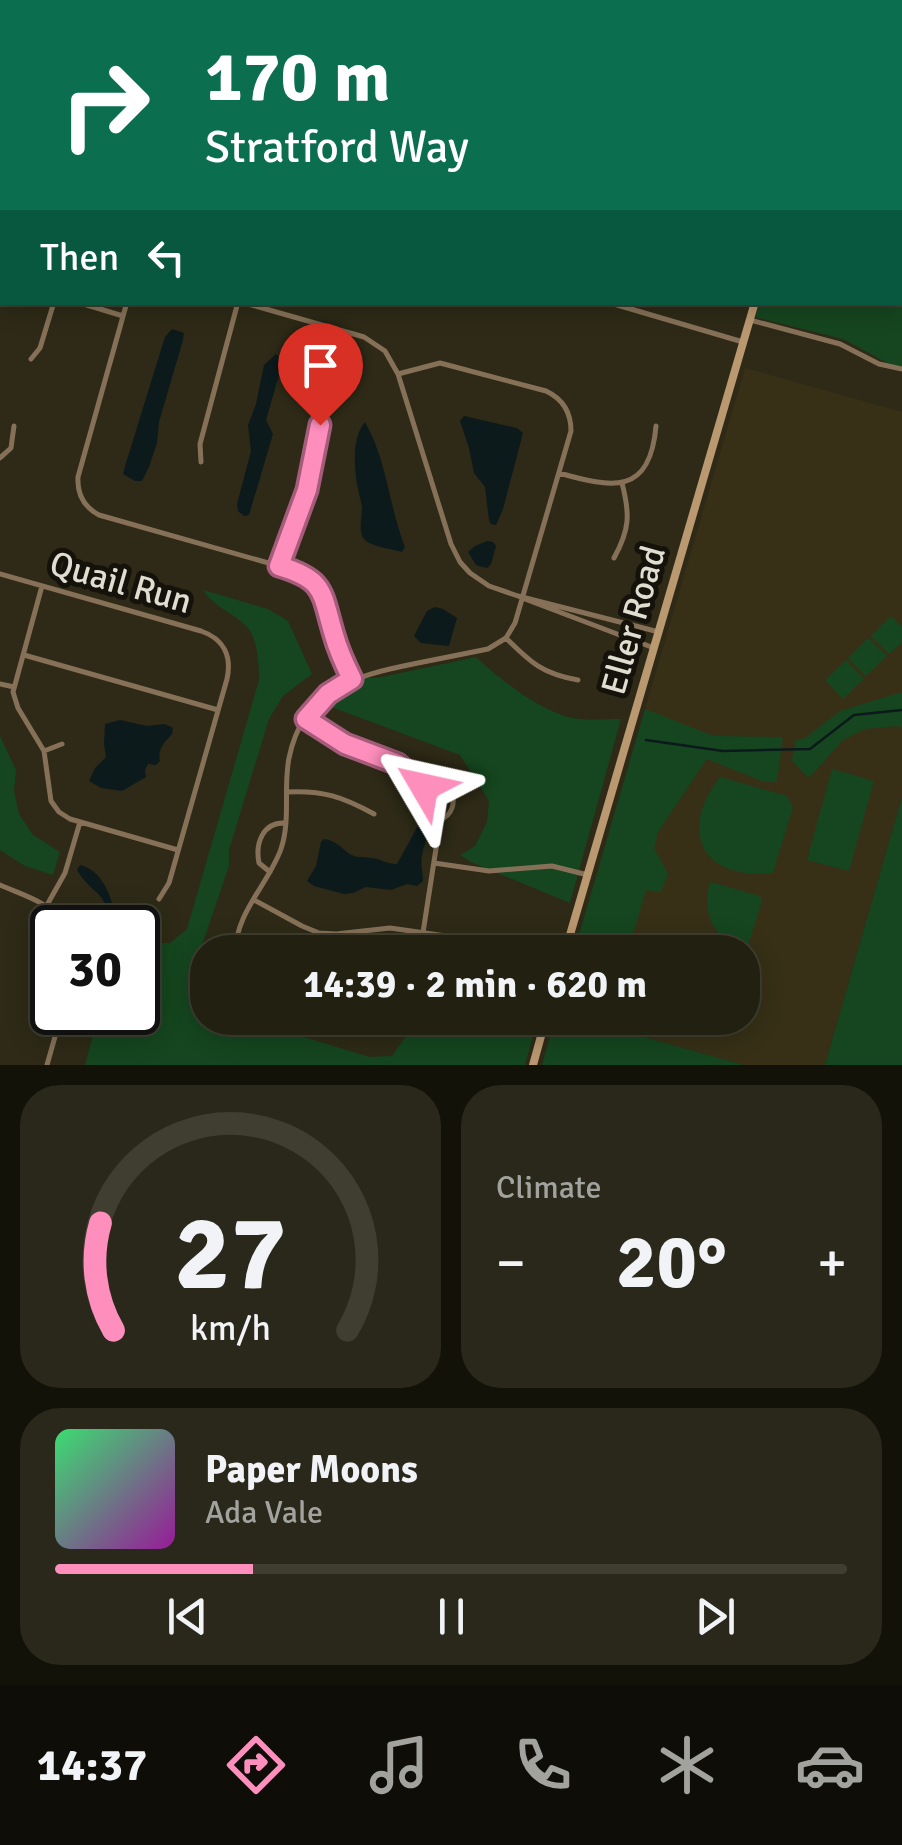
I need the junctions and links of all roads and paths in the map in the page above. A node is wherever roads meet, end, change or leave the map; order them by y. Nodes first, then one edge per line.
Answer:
1 (53, 305) edge
2 (87, 305) edge
3 (126, 305) edge
4 (239, 305) edge
5 (251, 305) edge
6 (617, 305) edge
7 (754, 305) edge
8 (123, 316) junction
9 (750, 320) junction
10 (743, 342) junction
11 (31, 359) dead end
12 (902, 369) edge
13 (398, 374) junction
14 (318, 406) dead end
15 (14, 426) dead end
16 (656, 426) dead end
17 (3, 456) edge
18 (201, 462) dead end
19 (558, 473) junction
20 (622, 483) junction
21 (614, 558) dead end
22 (279, 566) junction
23 (0, 574) edge
24 (42, 586) junction
25 (522, 597) junction
26 (659, 632) junction
27 (506, 638) junction
28 (654, 648) junction
29 (22, 654) junction
30 (352, 679) junction
31 (578, 680) dead end
32 (0, 684) edge
33 (14, 687) junction
34 (218, 710) junction
35 (306, 719) junction
36 (62, 744) dead end
37 (44, 752) junction
38 (417, 780) junction
39 (287, 792) junction
40 (374, 814) dead end
41 (437, 821) junction
42 (80, 822) junction
43 (287, 823) junction
44 (178, 850) junction
45 (434, 863) junction
46 (270, 872) junction
47 (588, 875) junction
48 (0, 885) edge
49 (159, 898) dead end
50 (254, 900) junction
51 (47, 905) joint
52 (424, 933) junction
53 (237, 935) edge
54 (438, 935) edge
55 (571, 935) edge
56 (55, 1035) edge
57 (541, 1035) edge
58 (47, 1065) edge
59 (533, 1065) edge

1 - 11 street
2 - 8 street
3 - 8 street
4 - 18 street
5 - 13 street
6 - 10 street
7 - 9 street, Eller Road
8 - 22 street
9 - 10 street, Eller Road
9 - 12 street
10 - 26 street, Eller Road
13 - 19 street
13 - 25 street
14 - 22 street
15 - 17 street
16 - 20 street
19 - 20 street
19 - 25 street
20 - 21 street
22 - 30 street
23 - 24 street, Quail Run
24 - 29 street
24 - 34 street, Quail Run
25 - 26 street
25 - 27 street
25 - 28 street
26 - 28 street, Eller Road
27 - 30 street
27 - 31 street
28 - 47 street, Eller Road
29 - 33 street
29 - 34 street
30 - 35 street
32 - 33 street
33 - 37 street
34 - 44 street
35 - 38 street
35 - 39 street
36 - 37 street
37 - 42 street
38 - 41 street
38 - 41 street
39 - 40 street
39 - 43 street
41 - 45 street
42 - 44 street
42 - 51 street
43 - 46 street
43 - 46 street
44 - 49 street
45 - 47 street
45 - 52 street
46 - 50 street
47 - 55 street, Eller Road
48 - 51 street
50 - 52 street
50 - 53 street
52 - 54 street
56 - 58 street
57 - 59 street

